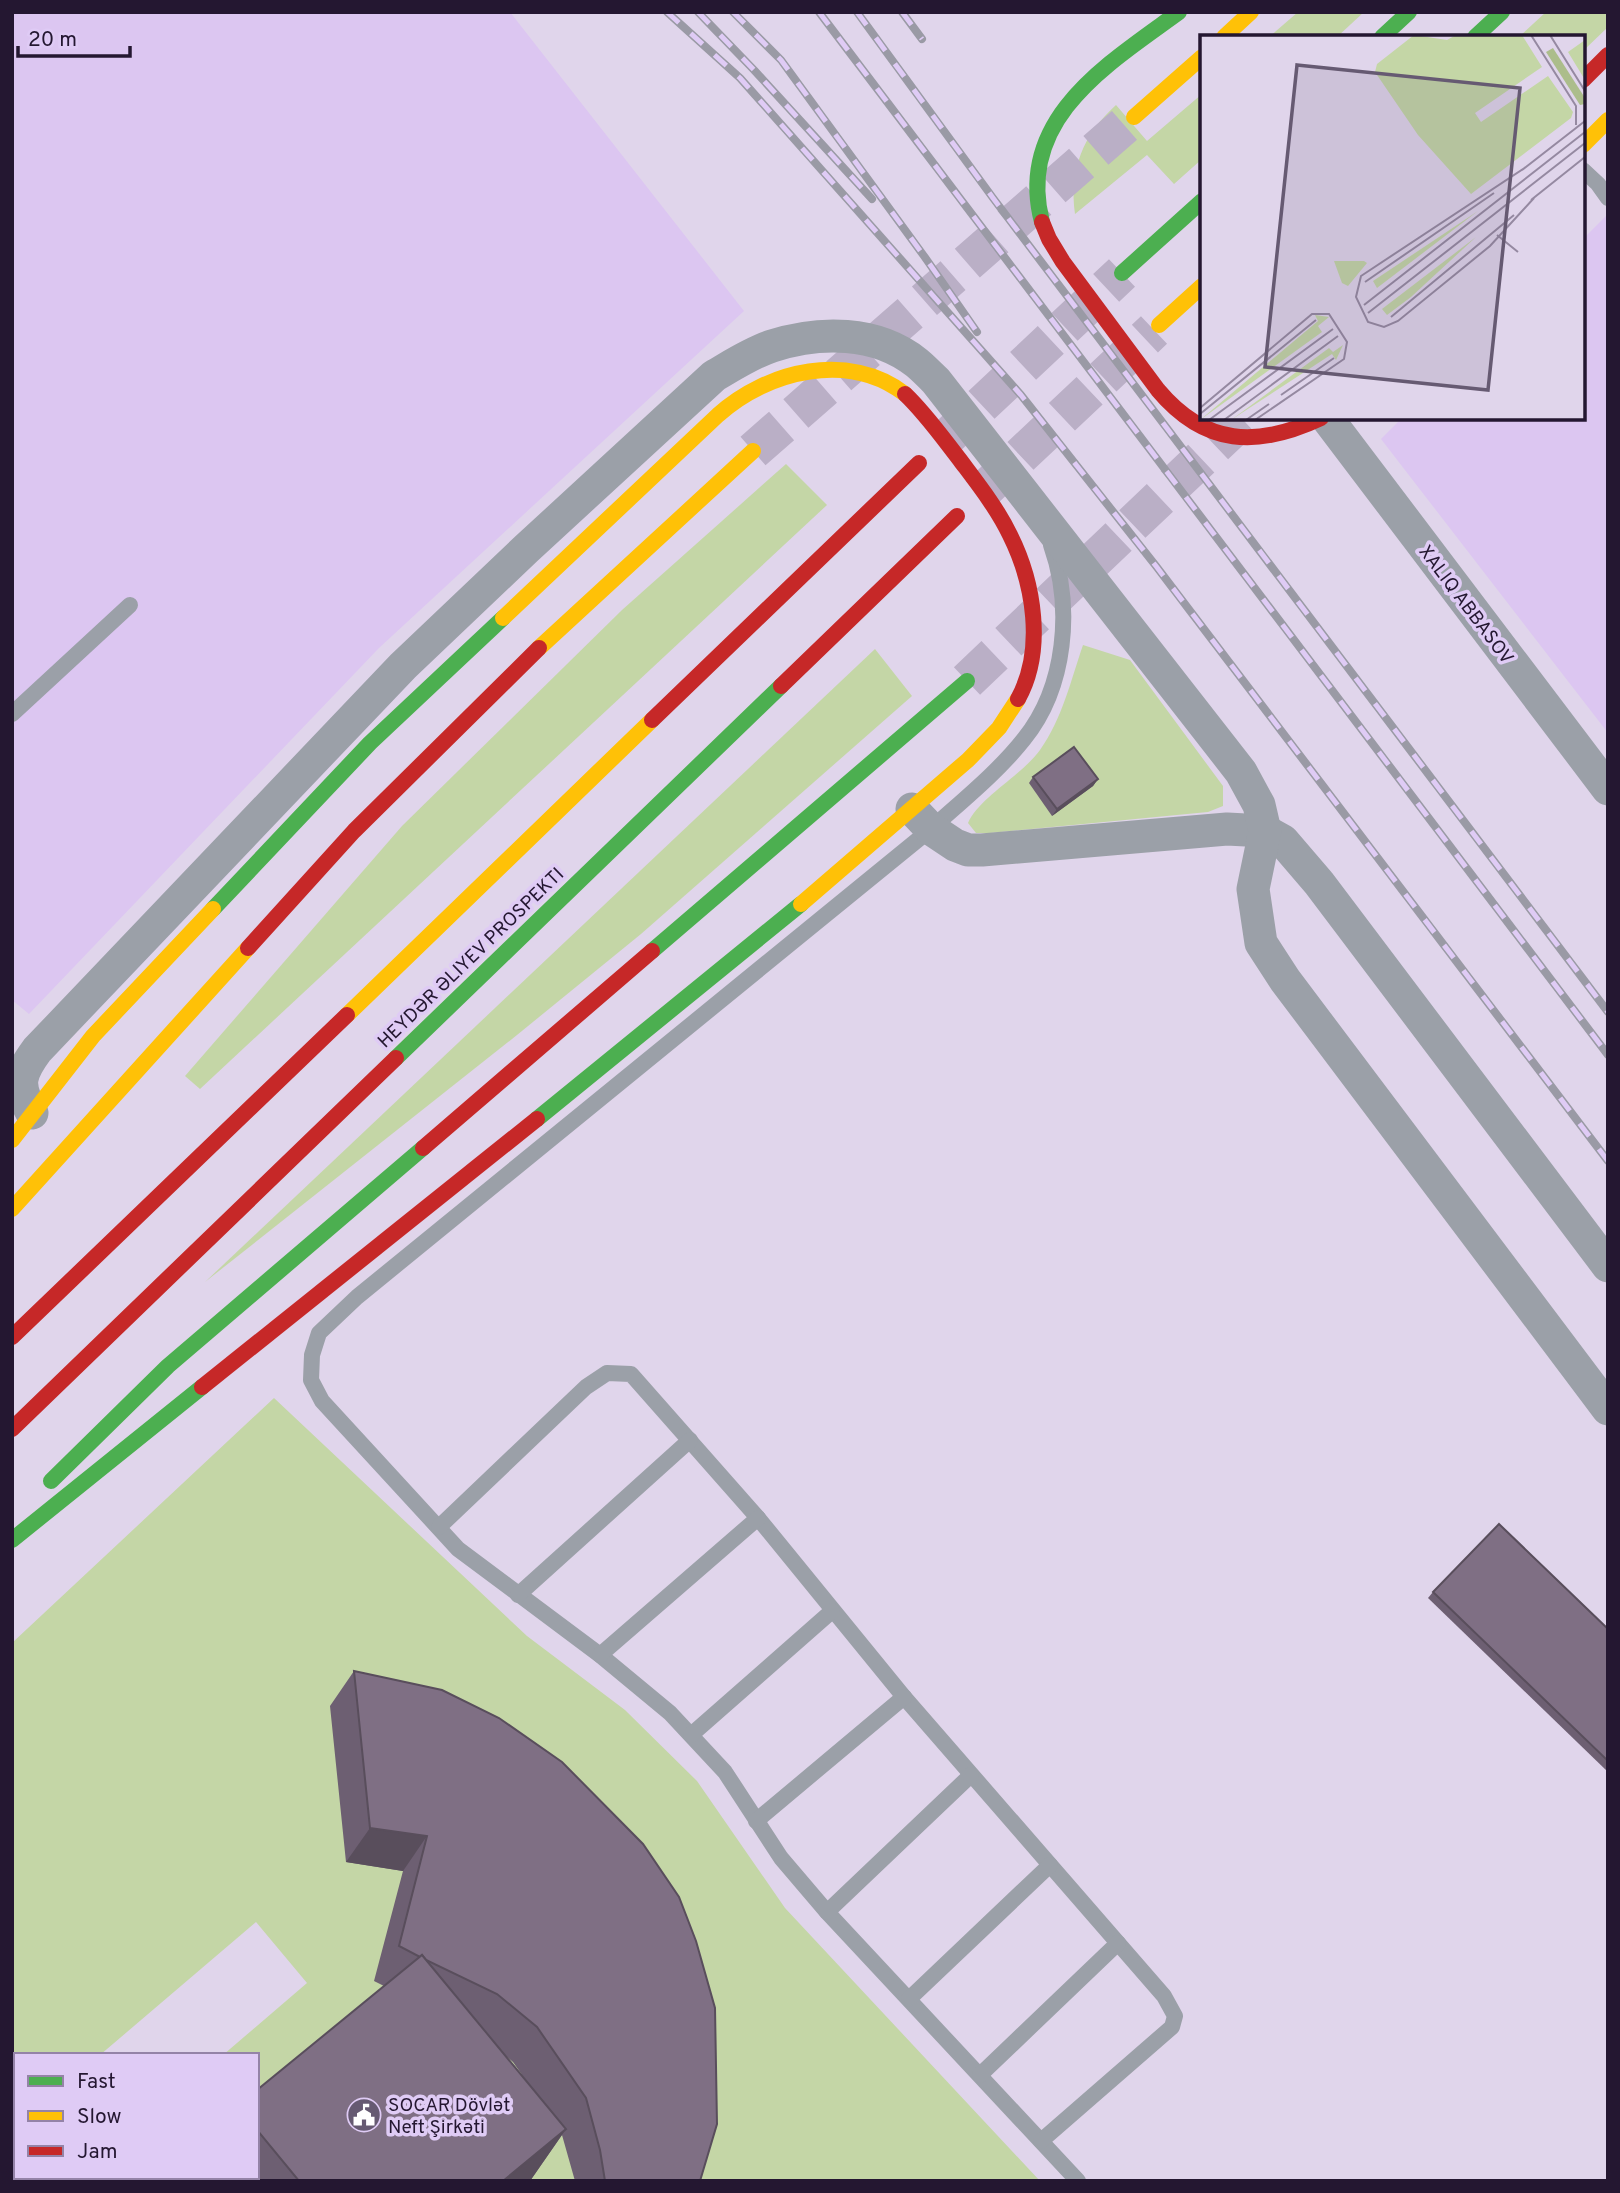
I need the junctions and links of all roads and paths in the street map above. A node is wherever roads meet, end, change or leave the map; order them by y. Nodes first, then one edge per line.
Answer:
1 (1179, 12) edge
2 (1251, 12) edge
3 (1409, 12) edge
4 (1502, 12) edge
5 (1226, 35) edge
6 (1384, 35) edge
7 (1477, 35) edge
8 (1608, 55) edge
9 (1200, 59) edge
10 (1585, 78) edge
11 (1135, 117) tunnel mouth
12 (1608, 120) edge
13 (1585, 143) edge
14 (1585, 172) edge
15 (1608, 198) edge
16 (1200, 203) edge
17 (1122, 273) tunnel mouth
18 (1200, 288) edge
19 (1159, 325) tunnel mouth
20 (1317, 420) edge
21 (1328, 420) edge
22 (752, 451) tunnel mouth
23 (919, 463) dead end
24 (1032, 506) junction
25 (957, 516) dead end
26 (130, 604) dead end
27 (967, 681) tunnel mouth
28 (12, 713) edge
29 (1608, 789) edge
30 (922, 819) junction
31 (1265, 831) junction
32 (140, 1069) junction
33 (30, 1111) edge
34 (72, 1123) dead end
35 (12, 1140) edge
36 (12, 1209) edge
37 (1608, 1266) edge
38 (12, 1337) edge
39 (1608, 1409) edge
40 (12, 1429) edge
41 (690, 1440) junction
42 (41, 1490) dead end
43 (758, 1518) junction
44 (439, 1527) junction
45 (12, 1540) edge
46 (519, 1595) junction
47 (832, 1611) junction
48 (600, 1656) junction
49 (904, 1697) junction
50 (691, 1735) junction
51 (971, 1775) junction
52 (757, 1821) junction
53 (1050, 1865) junction
54 (827, 1912) junction
55 (1118, 1943) junction
56 (909, 2000) junction
57 (980, 2075) junction
58 (1041, 2141) junction
59 (1078, 2181) edge

1 - 20 main road
2 - 5 main road
3 - 6 main road
4 - 7 main road
8 - 10 main road
9 - 11 main road
12 - 13 main road
14 - 15 lane
16 - 17 main road
18 - 19 main road
21 - 29 street
22 - 32 main road
23 - 38 main road
24 - 30 lane
24 - 31 street
24 - 33 street
25 - 40 main road, HEYDƏR ƏLIYEV PROSPEKTI
26 - 28 lane
27 - 42 main road
30 - 31 street
30 - 33 main road
30 - 44 lane
30 - 45 main road
31 - 37 street
31 - 39 street
32 - 34 main road
32 - 36 main road
33 - 35 main road
41 - 43 lane
41 - 44 lane
41 - 46 lane
43 - 47 lane
43 - 48 lane
44 - 46 lane
46 - 48 lane
47 - 49 lane
47 - 50 lane
48 - 50 lane
49 - 51 lane
49 - 52 lane
50 - 52 lane
51 - 53 lane
51 - 54 lane
52 - 54 lane
53 - 55 lane
53 - 56 lane
54 - 56 lane
55 - 57 lane
55 - 58 lane
56 - 57 lane
57 - 58 lane
58 - 59 lane

